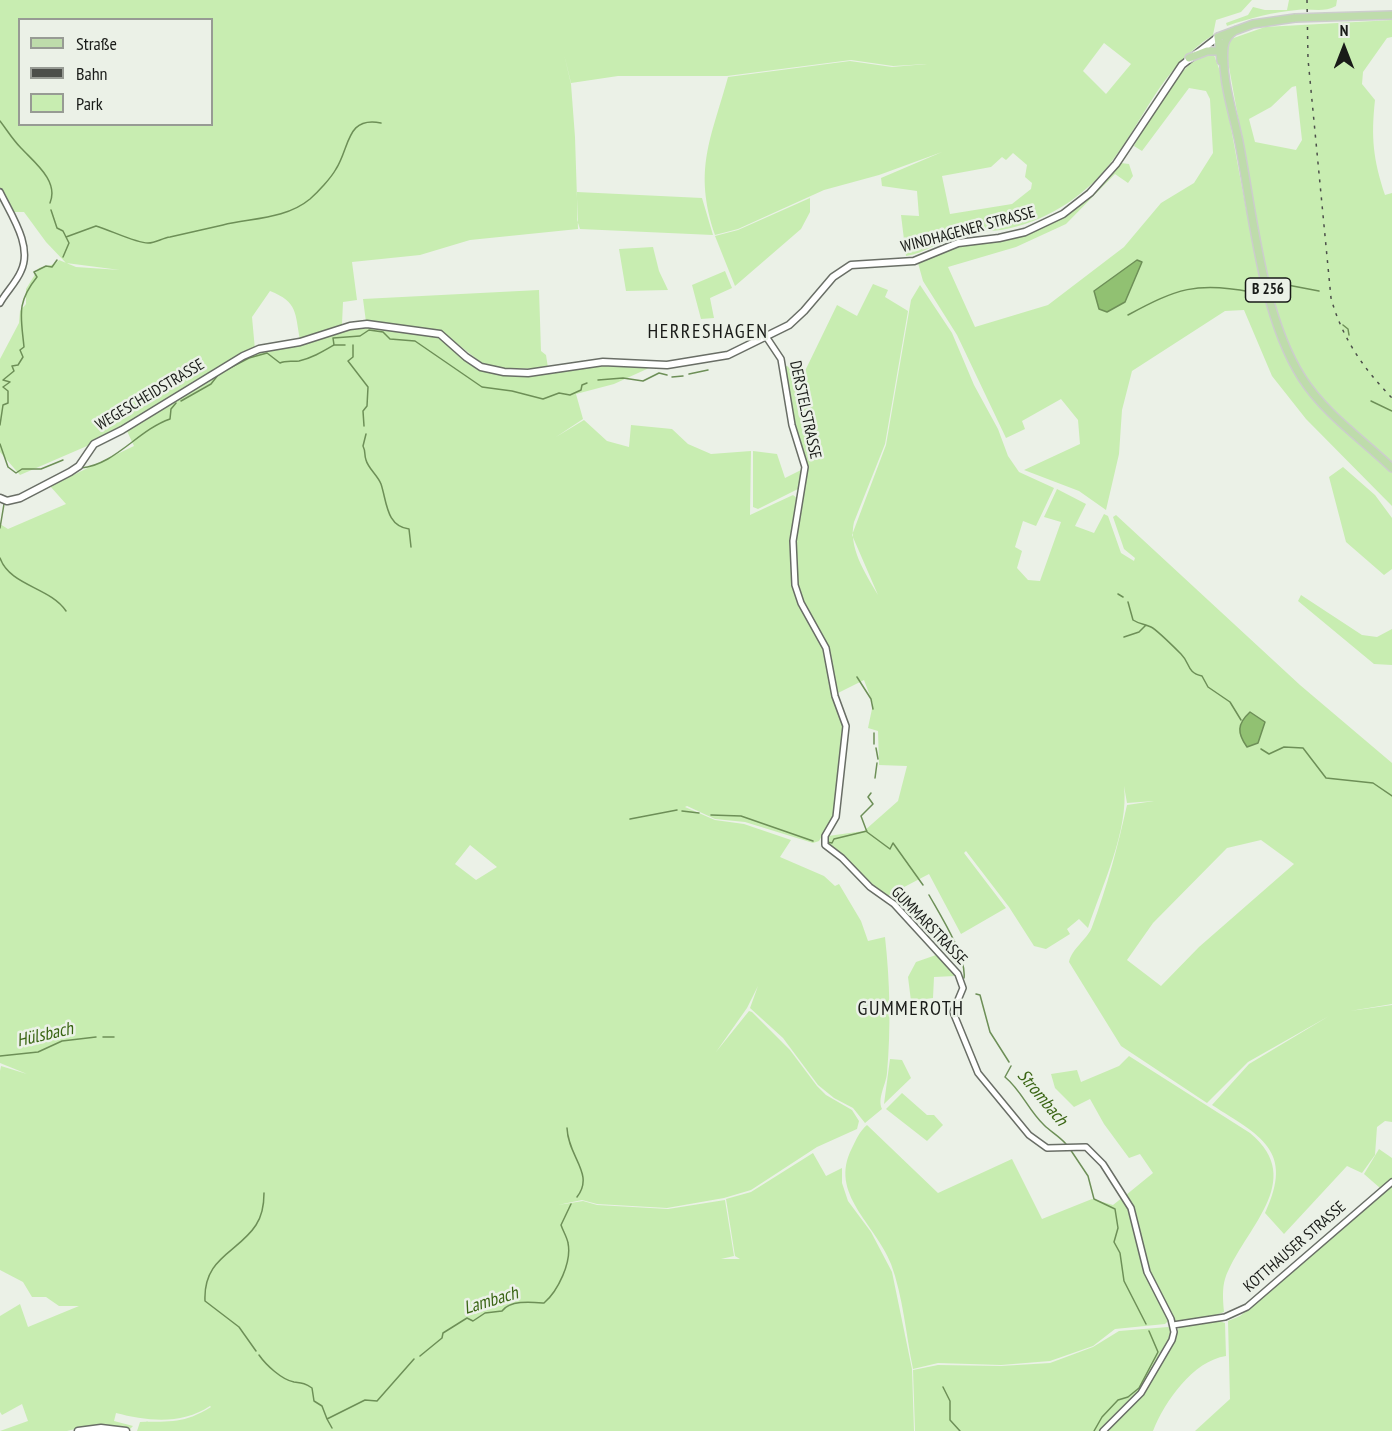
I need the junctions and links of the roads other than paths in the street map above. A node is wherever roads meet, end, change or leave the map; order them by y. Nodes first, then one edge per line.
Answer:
1 (1392, 15) edge
2 (1236, 30) junction
3 (1218, 37) junction
4 (1221, 51) junction
5 (1189, 58) junction
6 (0, 192) edge
7 (0, 303) edge
8 (767, 338) junction
9 (259, 349) joint
10 (1392, 468) edge
11 (0, 498) edge
12 (846, 726) joint
13 (1392, 1182) edge
14 (1173, 1325) junction
15 (78, 1431) edge
16 (126, 1431) edge
17 (1103, 1431) edge

1 - 2 main road, bridge
2 - 3 main road
2 - 4 main road
3 - 4 main road, B 256
3 - 5 main road, WINDHAGENER STRASSE
4 - 5 main road
4 - 10 main road, B 256
5 - 8 main road, WINDHAGENER STRASSE
6 - 7 street
8 - 9 main road, WINDHAGENER STRASSE
8 - 12 street, DERSTELSTRASSE
9 - 11 main road, WEGESCHEIDSTRASSE
12 - 14 street, GUMMARSTRASSE
13 - 14 street, KOTTHAUSER STRASSE
14 - 17 street
15 - 16 main road

